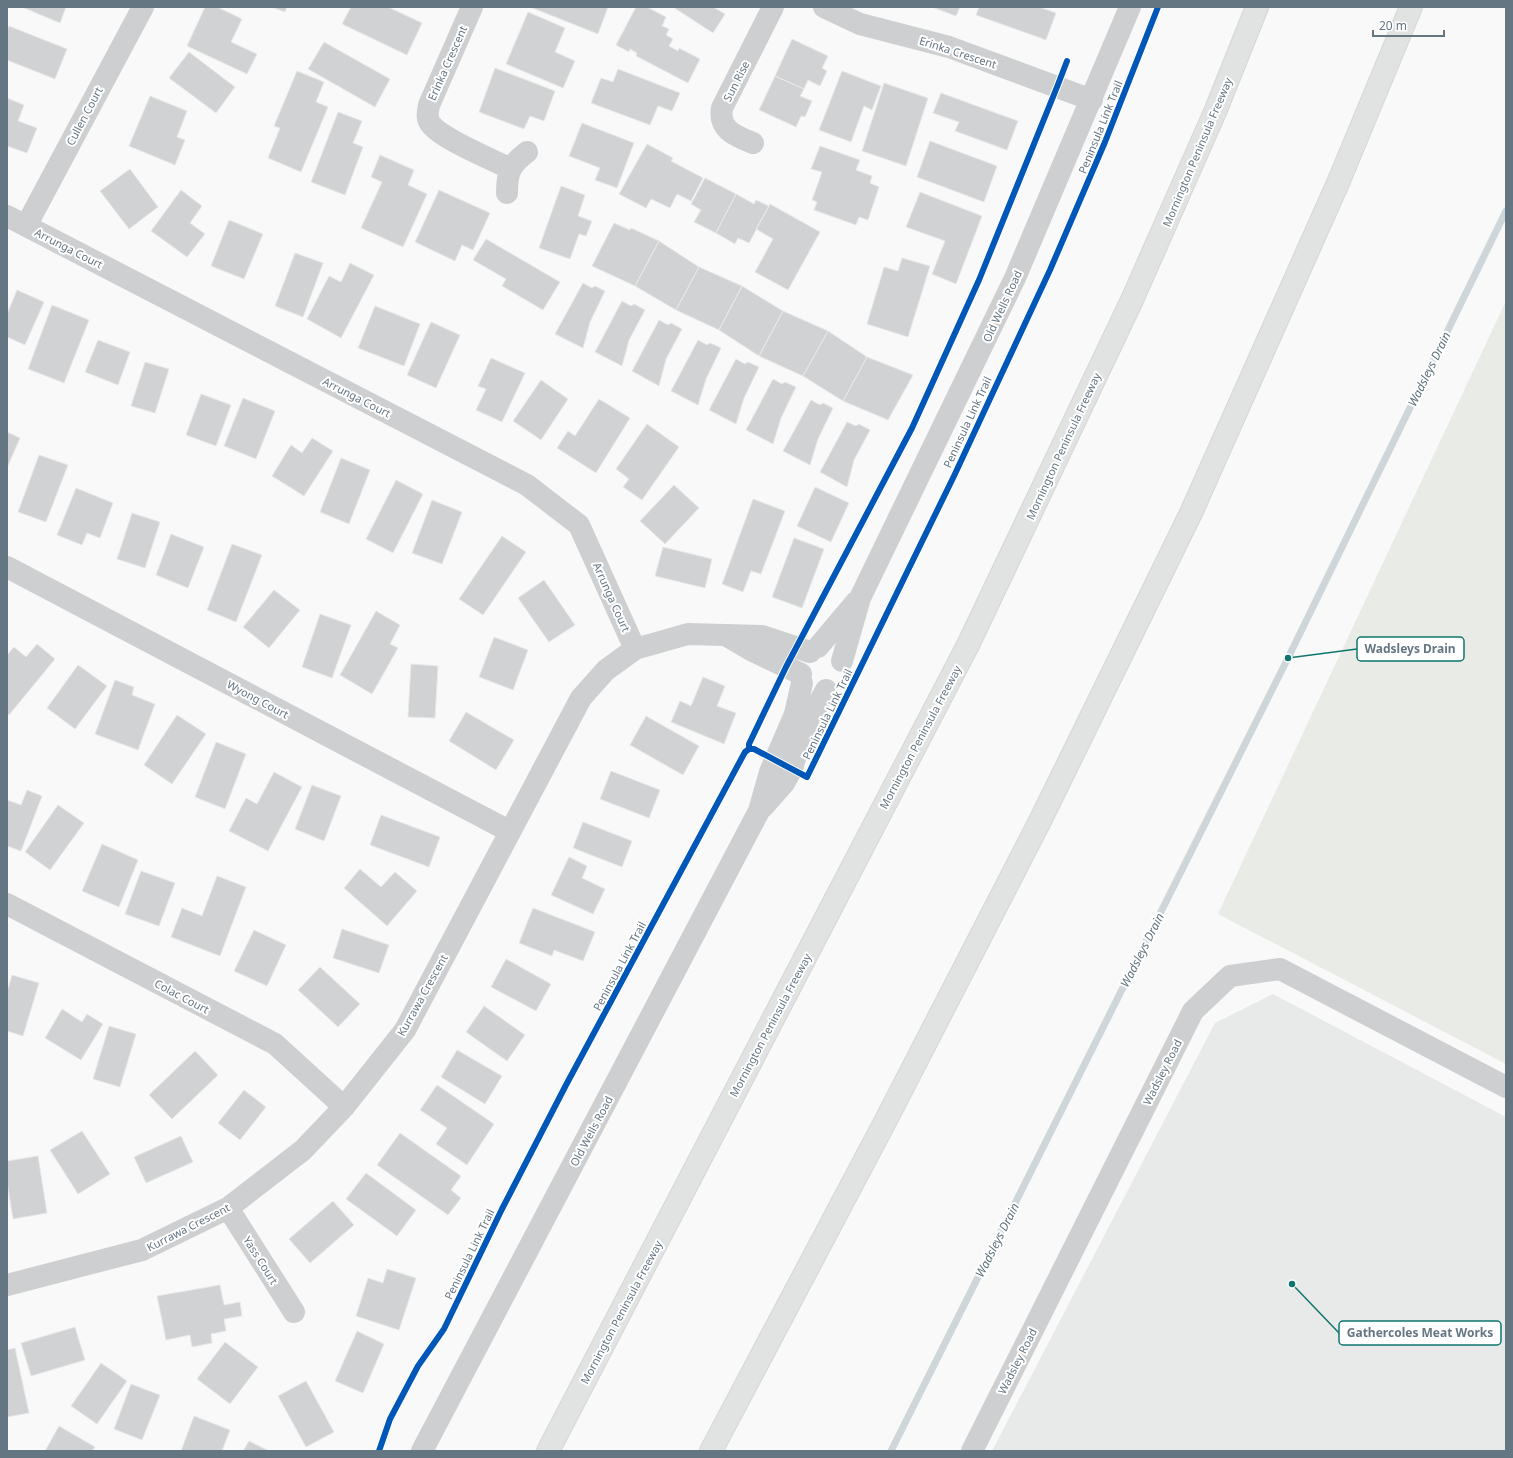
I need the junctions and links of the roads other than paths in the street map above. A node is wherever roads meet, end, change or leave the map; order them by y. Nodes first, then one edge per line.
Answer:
1 (143, 7) edge
2 (472, 7) edge
3 (773, 7) edge
4 (824, 7) edge
5 (1130, 7) edge
6 (1257, 7) edge
7 (1411, 7) edge
8 (1092, 100) junction
9 (752, 143) dead end
10 (527, 152) dead end
11 (510, 169) junction
12 (507, 193) dead end
13 (16, 221) edge
14 (7, 567) edge
15 (860, 598) junction
16 (726, 636) junction
17 (635, 649) junction
18 (814, 649) junction
19 (842, 661) junction
20 (801, 678) junction
21 (826, 690) junction
22 (759, 811) junction
23 (509, 831) junction
24 (7, 904) edge
25 (1506, 1087) edge
26 (344, 1107) junction
27 (228, 1208) junction
28 (7, 1286) edge
29 (294, 1312) dead end
30 (422, 1451) edge
31 (548, 1451) edge
32 (711, 1451) edge
33 (972, 1451) edge

1 - 13 street, Cullen Court
2 - 11 street, Erinka Crescent
3 - 9 street, Sun Rise
4 - 8 street, Erinka Crescent
5 - 8 street, Old Wells Road
6 - 31 highway, Mornington Peninsula Freeway
7 - 32 highway
8 - 15 street, Old Wells Road
10 - 11 street
11 - 12 street
13 - 17 street, Arrunga Court
14 - 23 street, Wyong Court
15 - 18 street, Old Wells Road
15 - 19 street, Old Wells Road
16 - 17 street, Kurrawa Crescent
16 - 18 street, Kurrawa Crescent
16 - 20 street, Kurrawa Crescent
17 - 23 street, Kurrawa Crescent
18 - 19 street
18 - 20 street
19 - 21 street
20 - 21 street
20 - 22 street, Old Wells Road
21 - 22 street, Old Wells Road
22 - 30 street, Old Wells Road
23 - 26 street, Kurrawa Crescent
24 - 26 street, Colac Court
25 - 33 street, Wadsley Road
26 - 27 street, Kurrawa Crescent
27 - 28 street, Kurrawa Crescent
27 - 29 street, Yass Court

